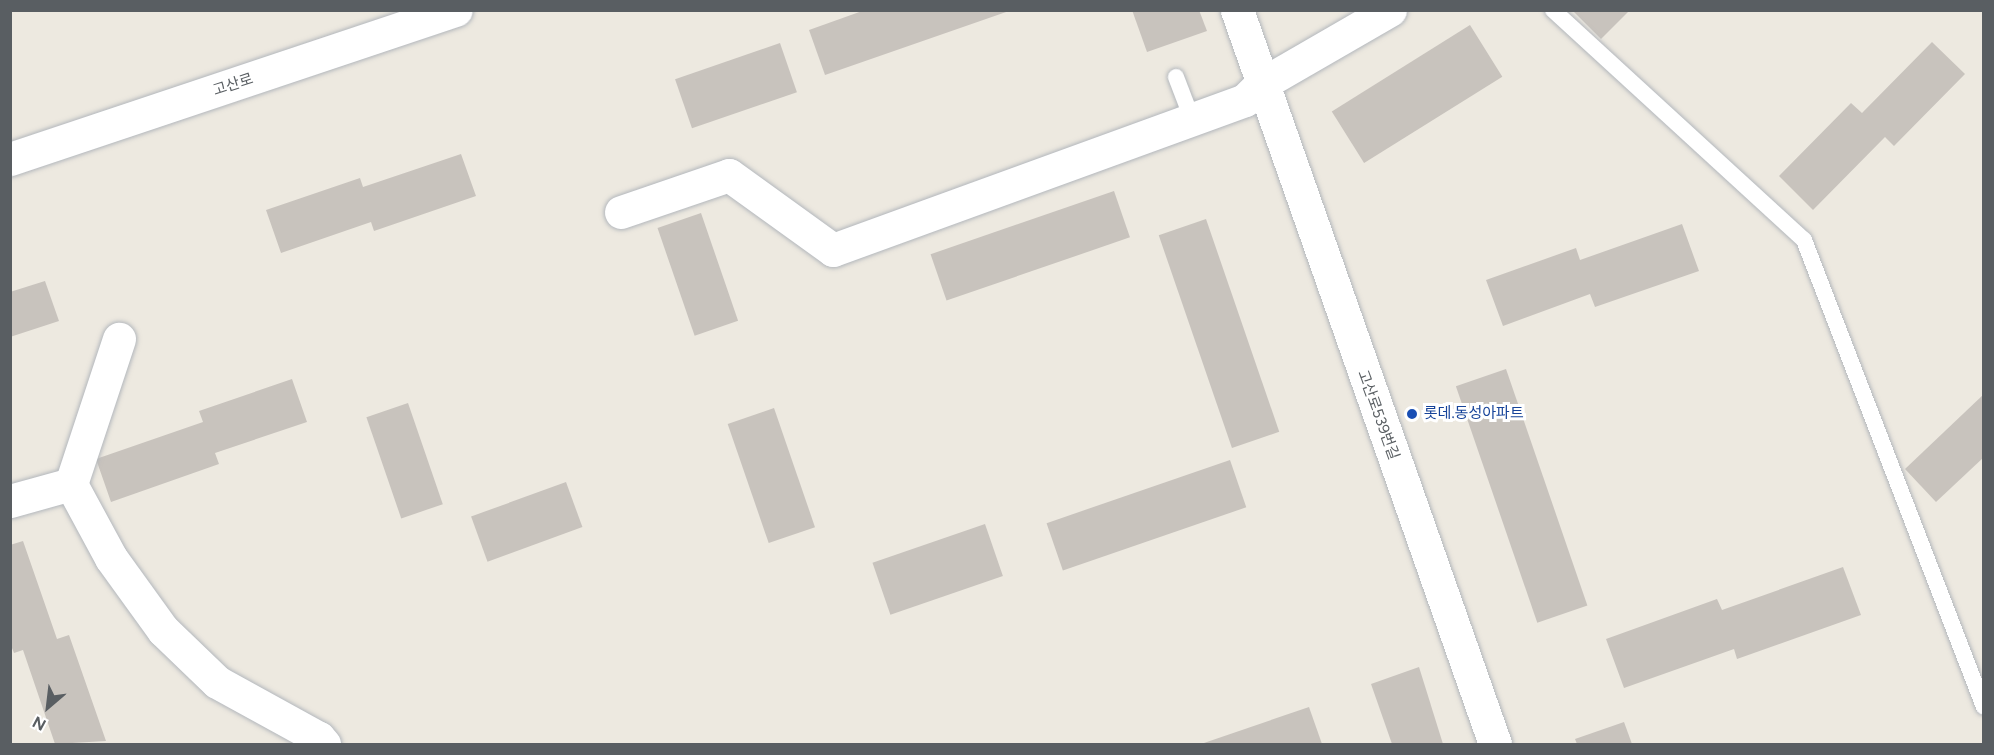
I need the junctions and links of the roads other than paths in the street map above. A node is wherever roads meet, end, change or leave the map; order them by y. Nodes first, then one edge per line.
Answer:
1 (456, 10) edge
2 (1236, 10) edge
3 (1390, 10) edge
4 (1553, 10) edge
5 (1176, 77) dead end
6 (1260, 85) junction
7 (1192, 119) junction
8 (10, 159) edge
9 (621, 212) dead end
10 (118, 339) dead end
11 (71, 484) junction
12 (10, 501) edge
13 (1983, 707) edge
14 (324, 744) edge
15 (1495, 744) edge

1 - 8 street, 고산로
2 - 6 street, 고산로539번길
3 - 6 street
4 - 13 lane
5 - 7 lane
6 - 7 street
6 - 15 street, 고산로539번길
7 - 9 street
10 - 11 street
11 - 12 street
11 - 14 street

